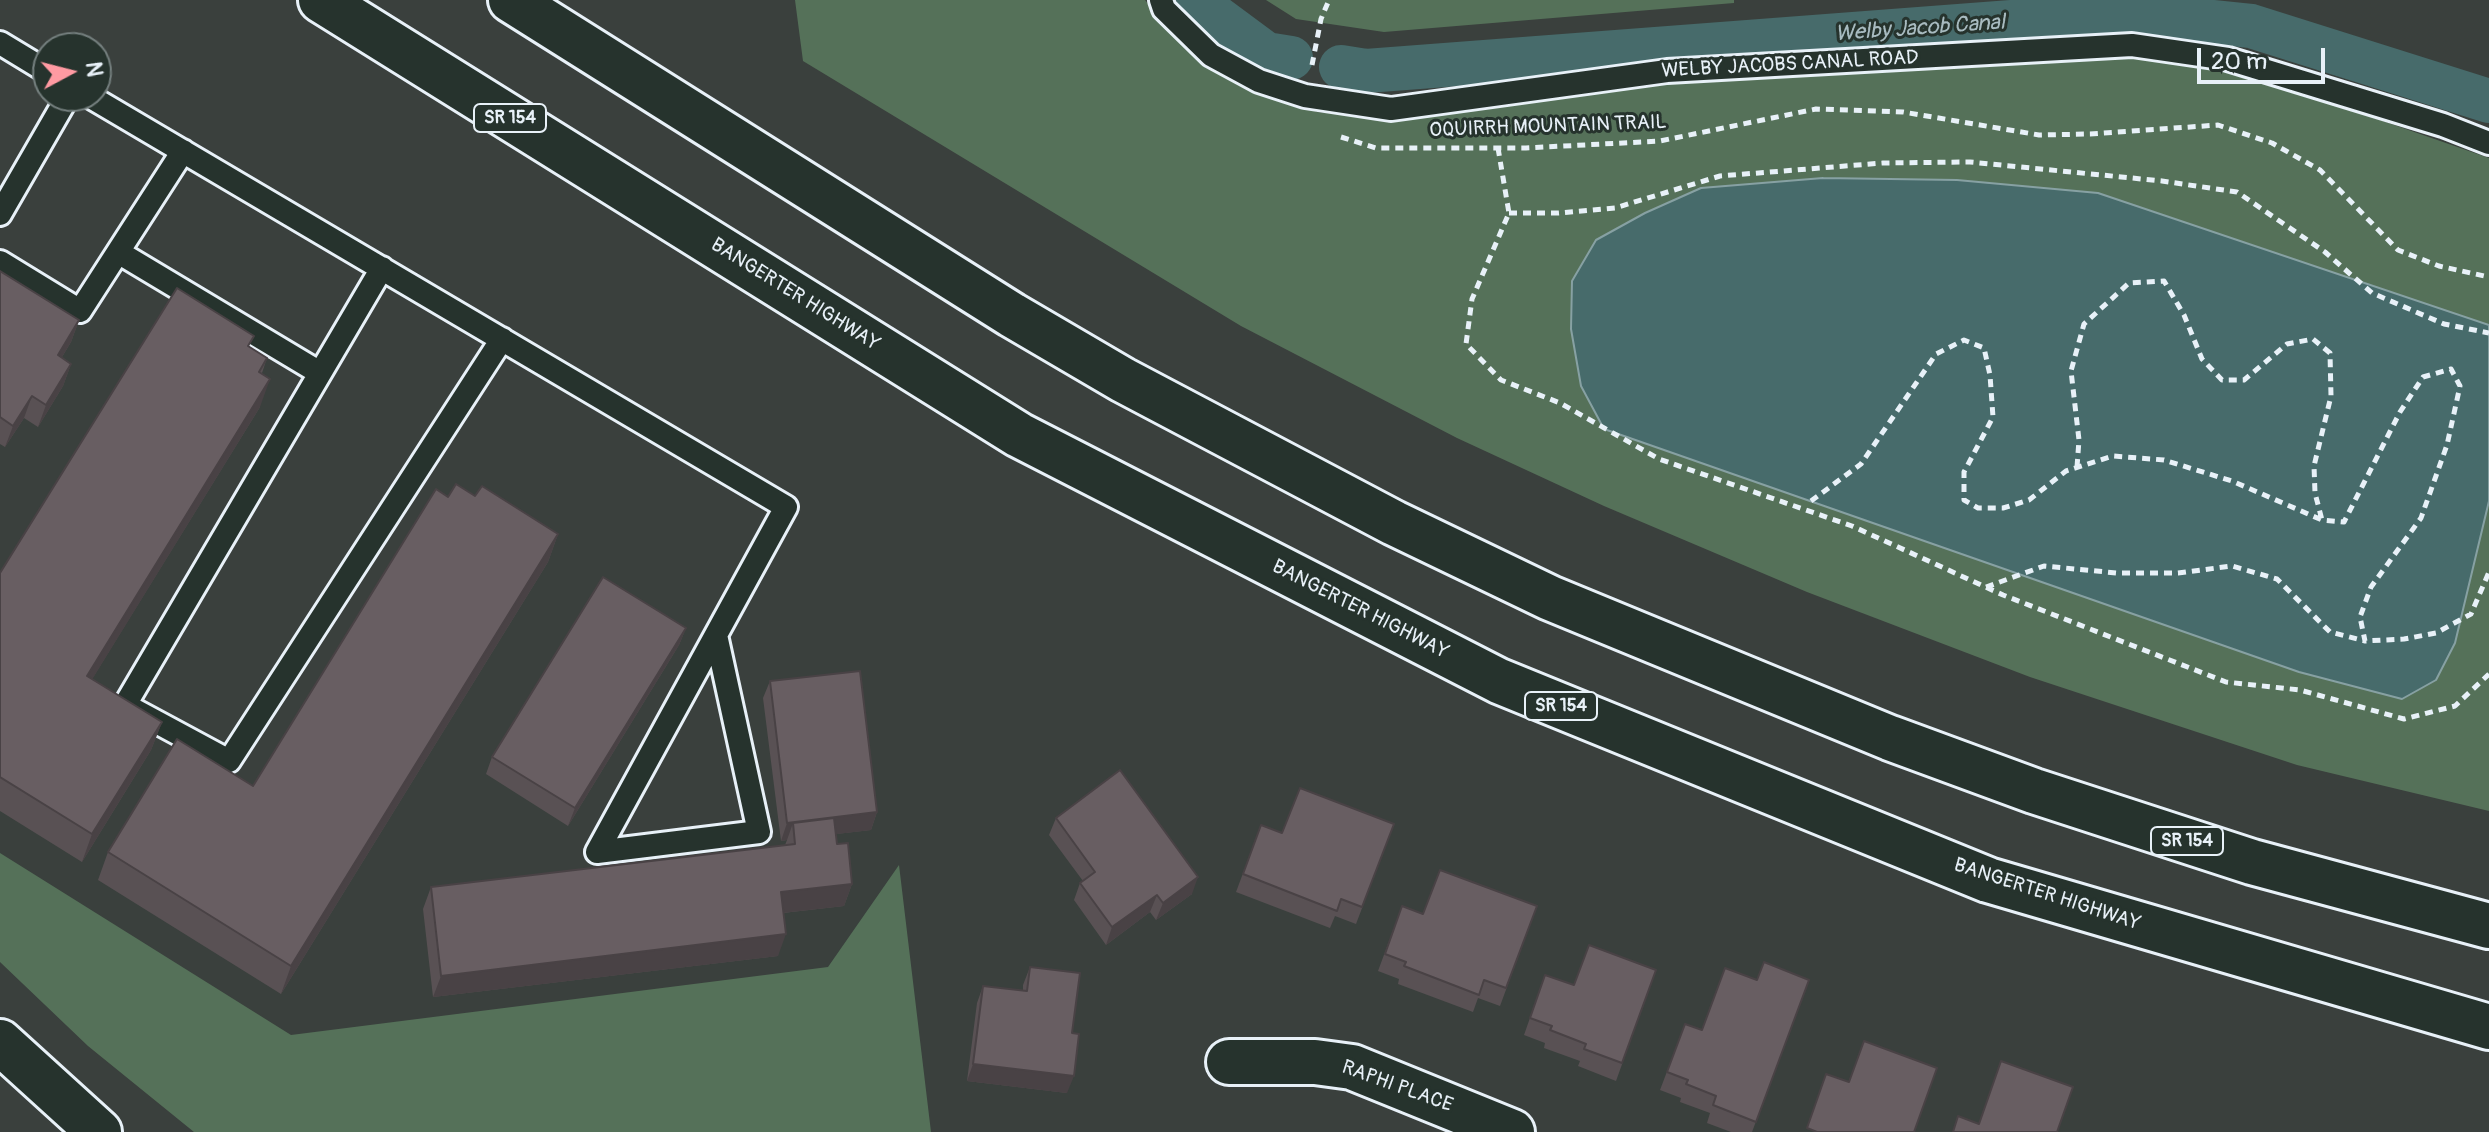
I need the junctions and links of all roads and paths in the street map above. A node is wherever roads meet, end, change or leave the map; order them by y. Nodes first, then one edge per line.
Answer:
1 (321, 0) edge
2 (511, 0) edge
3 (1161, 0) edge
4 (1329, 0) edge
5 (0, 43) edge
6 (32, 62) edge
7 (1305, 96) junction
8 (112, 109) edge
9 (59, 112) edge
10 (1337, 136) dead end
11 (2489, 143) edge
12 (1498, 148) junction
13 (183, 151) junction
14 (1509, 213) junction
15 (0, 214) edge
16 (118, 252) junction
17 (0, 262) edge
18 (382, 268) junction
19 (2489, 277) edge
20 (2489, 333) edge
21 (502, 339) junction
22 (320, 373) junction
23 (2077, 467) junction
24 (1811, 501) dead end
25 (2322, 520) junction
26 (2489, 572) edge
27 (1985, 587) junction
28 (716, 635) junction
29 (2365, 641) junction
30 (2489, 674) edge
31 (2489, 926) edge
32 (2489, 1027) edge
33 (0, 1042) edge
34 (1229, 1062) dead end
35 (99, 1132) edge
36 (1512, 1132) edge

1 - 32 main road, BANGERTER HIGHWAY / SR 154
2 - 31 main road, SR 154
3 - 7 lane, WELBY JACOBS CANAL ROAD
4 - 7 path
5 - 6 lane
7 - 11 lane, WELBY JACOBS CANAL ROAD
8 - 13 lane
9 - 15 lane
10 - 12 path, OQUIRRH MOUNTAIN TRAIL
12 - 14 path
12 - 19 path, OQUIRRH MOUNTAIN TRAIL
13 - 16 lane
13 - 18 lane
14 - 20 path
14 - 27 path
16 - 17 lane
16 - 22 lane
18 - 21 lane
18 - 22 lane
21 - 22 lane
21 - 28 lane
23 - 24 path
23 - 25 path
23 - 25 path
25 - 29 path
26 - 29 path
27 - 29 path
27 - 30 path
28 - 28 lane
33 - 35 main road
34 - 36 main road, RAPHI PLACE

